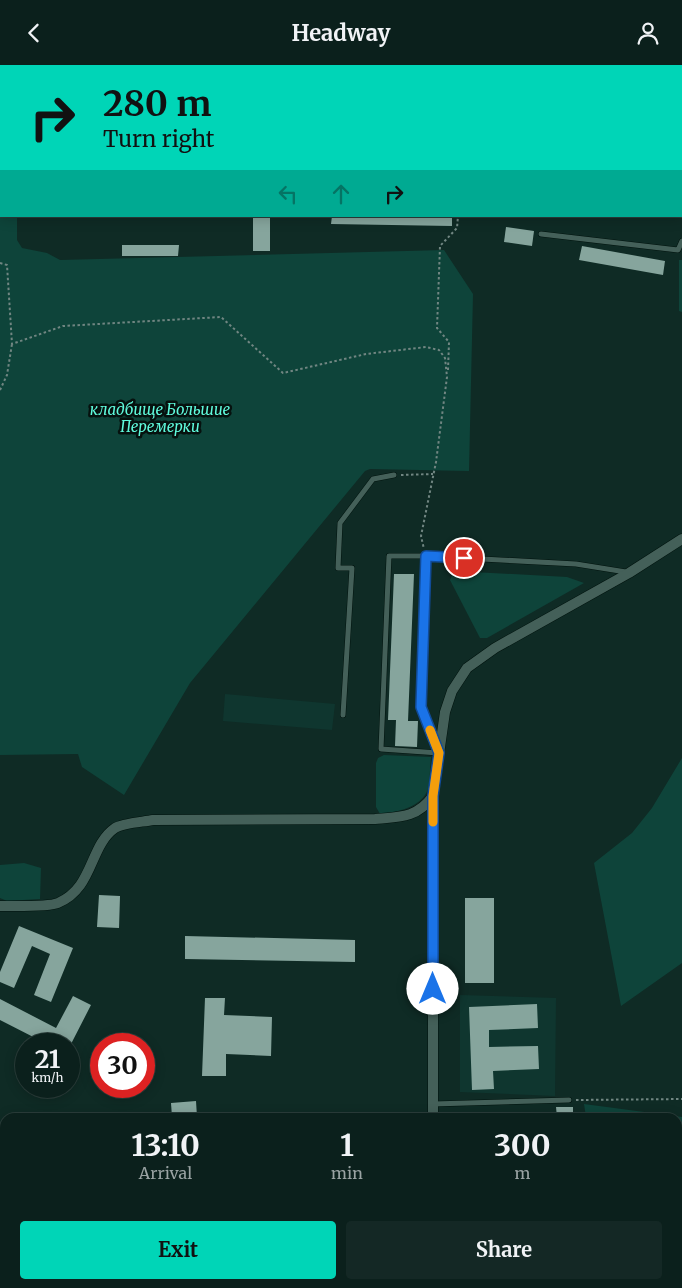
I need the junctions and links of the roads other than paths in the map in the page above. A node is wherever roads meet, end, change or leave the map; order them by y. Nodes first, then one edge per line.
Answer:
1 (541, 234) dead end
2 (682, 241) edge
3 (394, 475) road end
4 (682, 539) edge
5 (426, 556) junction
6 (629, 573) junction
7 (343, 715) dead end
8 (439, 753) junction
9 (433, 796) junction
10 (0, 906) edge
11 (569, 1100) road end
12 (432, 1105) junction
13 (433, 1113) edge

1 - 2 lane
3 - 7 lane
4 - 6 street
5 - 6 lane
5 - 8 lane
5 - 8 lane
6 - 8 street
8 - 9 street
9 - 10 street
9 - 12 street
11 - 12 lane
12 - 13 street

